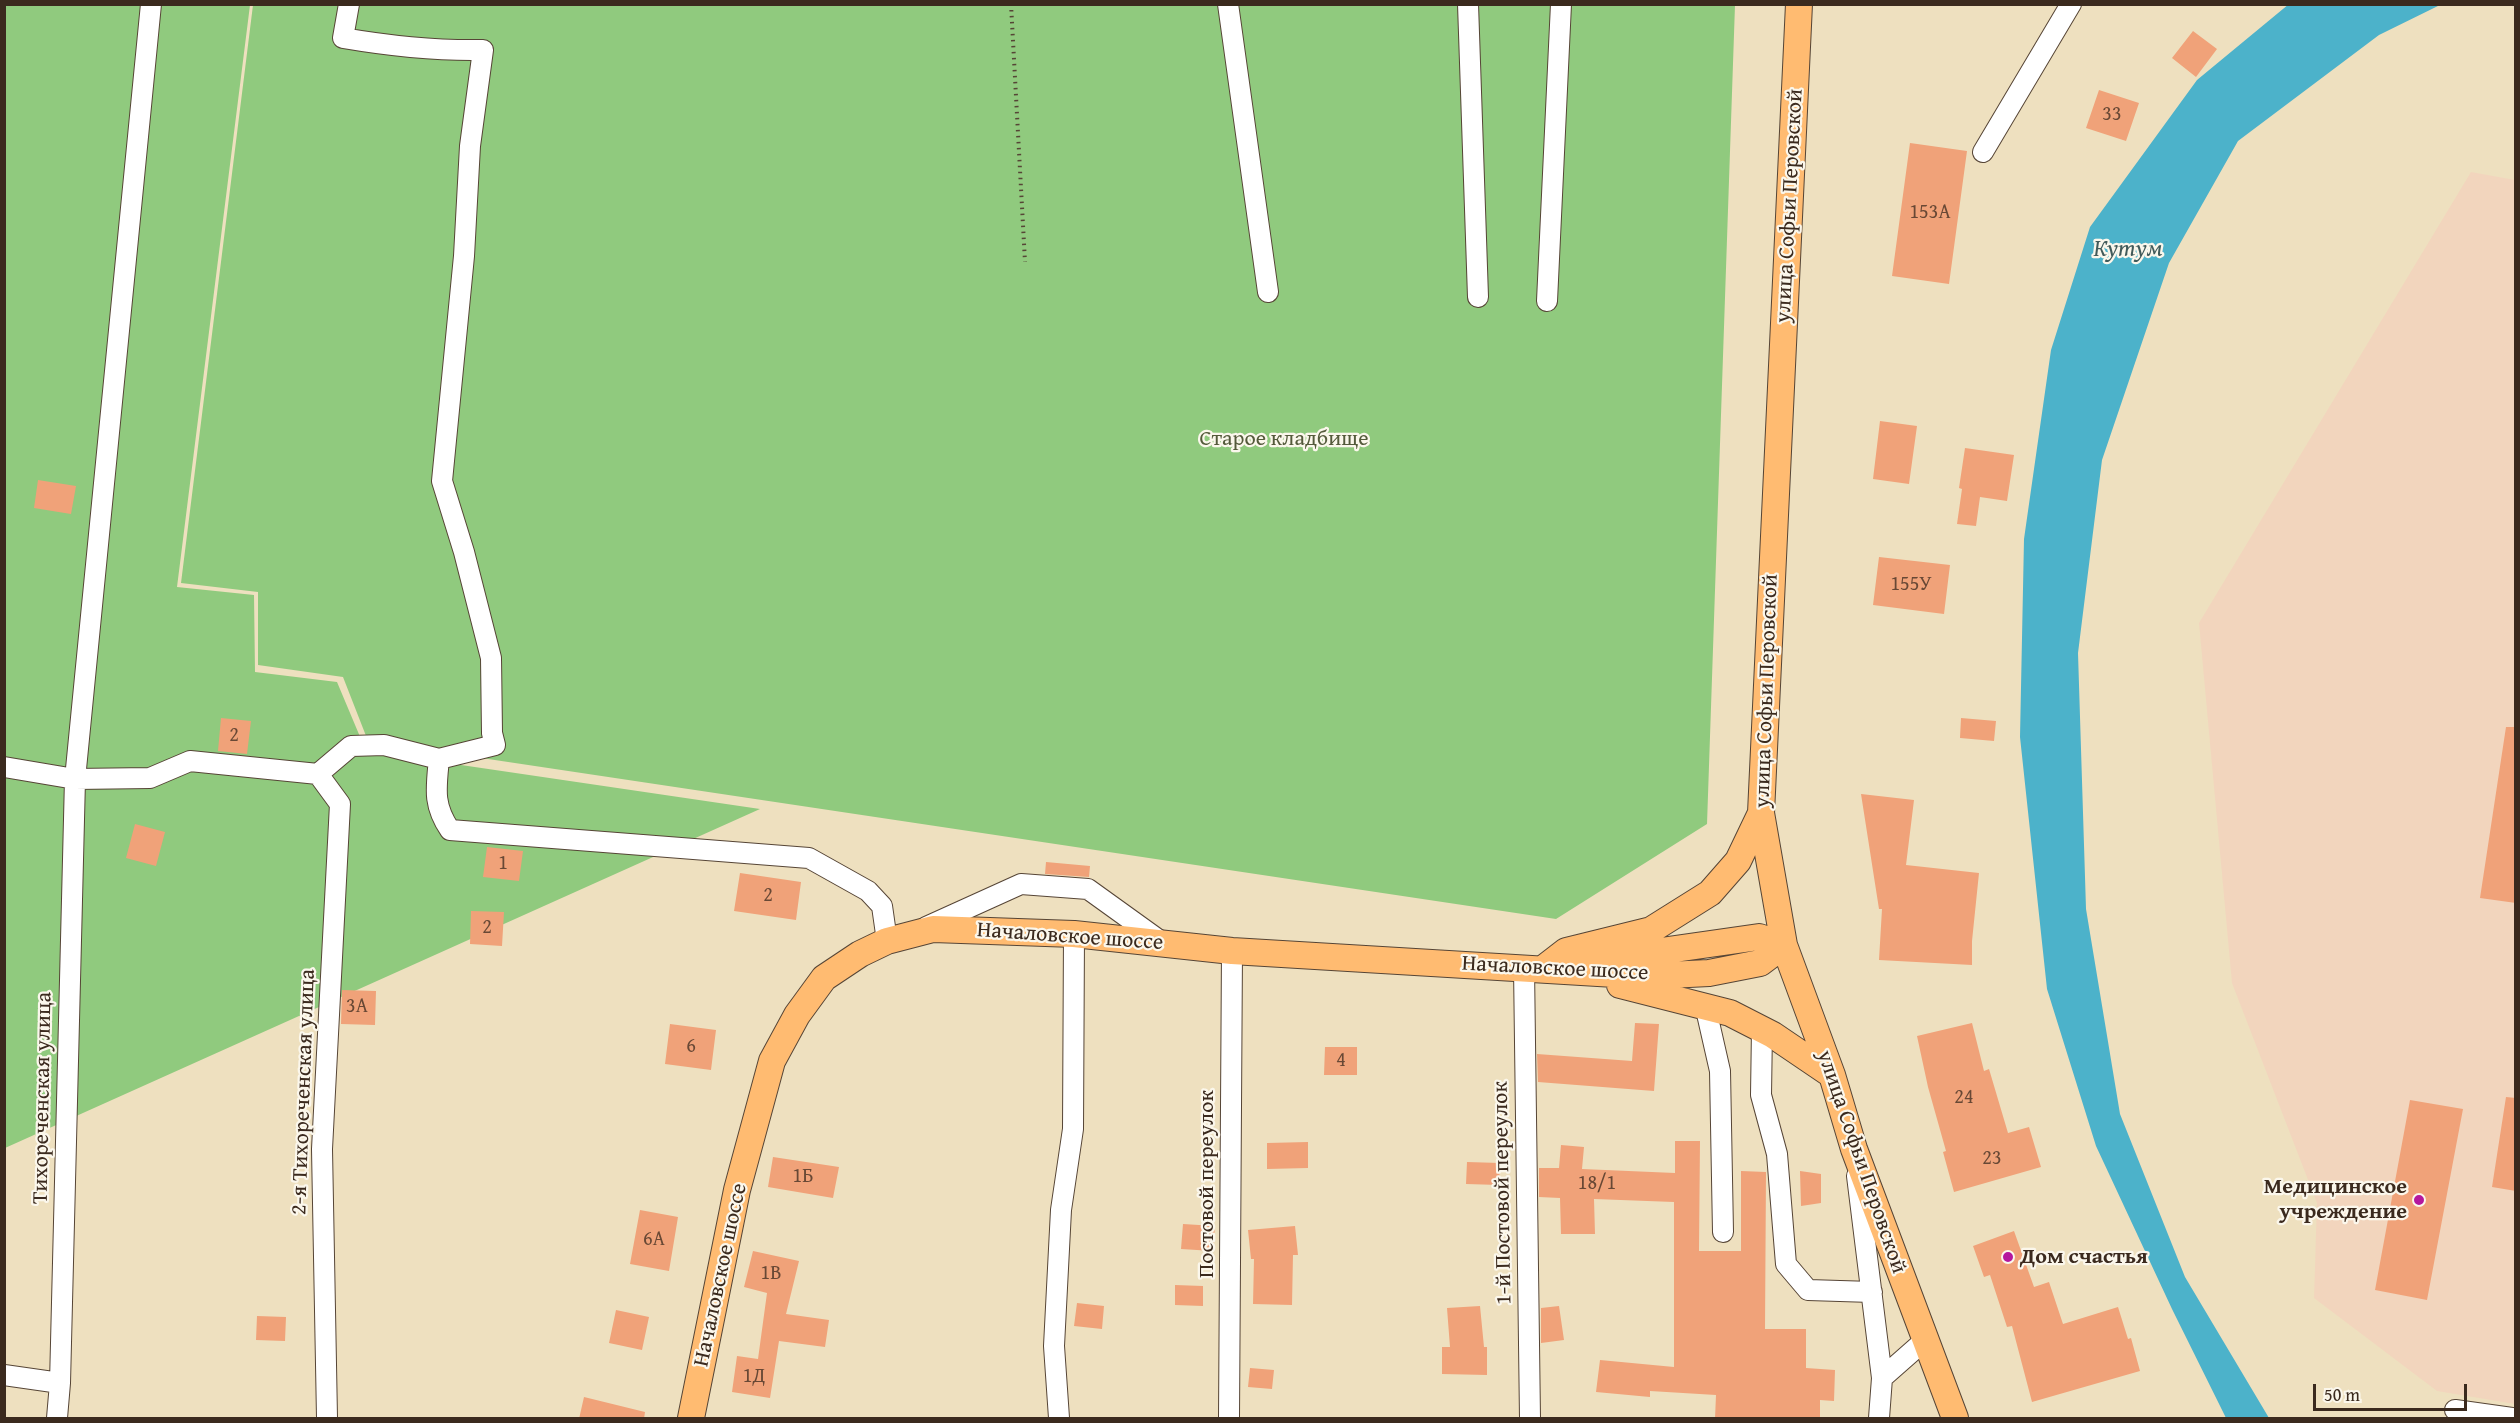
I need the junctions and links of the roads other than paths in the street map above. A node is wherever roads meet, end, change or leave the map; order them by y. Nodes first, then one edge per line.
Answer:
1 (151, 4) edge
2 (1228, 4) edge
3 (1468, 4) edge
4 (1561, 4) edge
5 (1799, 4) edge
6 (2071, 4) edge
7 (347, 7) edge
8 (1983, 152) dead end
9 (1268, 292) dead end
10 (1478, 297) dead end
11 (1547, 301) dead end
12 (439, 759) junction
13 (4, 766) edge
14 (318, 774) junction
15 (75, 779) junction
16 (1761, 813) junction
17 (1074, 934) junction
18 (897, 939) junction
19 (1163, 943) junction
20 (1784, 945) junction
21 (1232, 951) junction
22 (1534, 967) junction
23 (1705, 1005) junction
24 (1762, 1029) junction
25 (1832, 1075) junction
26 (1854, 1149) junction
27 (1723, 1232) dead end
28 (1872, 1292) junction
29 (1924, 1341) junction
30 (4, 1375) edge
31 (1882, 1378) junction
32 (60, 1383) junction
33 (2455, 1410) dead end
34 (57, 1419) edge
35 (327, 1419) edge
36 (691, 1419) edge
37 (1059, 1419) edge
38 (1229, 1419) edge
39 (1530, 1419) edge
40 (1879, 1419) edge
41 (1955, 1419) edge
42 (2512, 1419) edge

1 - 15 street, Тихореченская улица
2 - 9 street
3 - 10 street
4 - 11 street
5 - 16 main road, улица Софьи Перовской
6 - 8 street
7 - 12 street
12 - 14 street
12 - 18 street
13 - 15 street
14 - 15 street
14 - 35 street, 2-я Тихореченская улица
15 - 32 street, Тихореченская улица
16 - 20 main road, улица Софьи Перовской
16 - 22 main road
17 - 18 main road, Началовское шоссе
17 - 19 main road, Началовское шоссе
17 - 37 street
18 - 19 street
18 - 36 main road, Началовское шоссе
19 - 21 main road, Началовское шоссе
20 - 22 main road, Началовское шоссе
20 - 25 main road, улица Софьи Перовской
21 - 22 main road, Началовское шоссе
21 - 38 street, Постовой переулок
22 - 23 main road
22 - 39 street, 1-й Постовой переулок
23 - 24 main road
23 - 27 street
24 - 25 main road
24 - 28 street
25 - 26 main road, улица Софьи Перовской
26 - 28 street
26 - 29 main road, улица Софьи Перовской
28 - 31 street
29 - 31 street
29 - 41 main road, улица Софьи Перовской
30 - 32 street
31 - 40 street
32 - 34 street, Тихореченская улица
33 - 42 street

